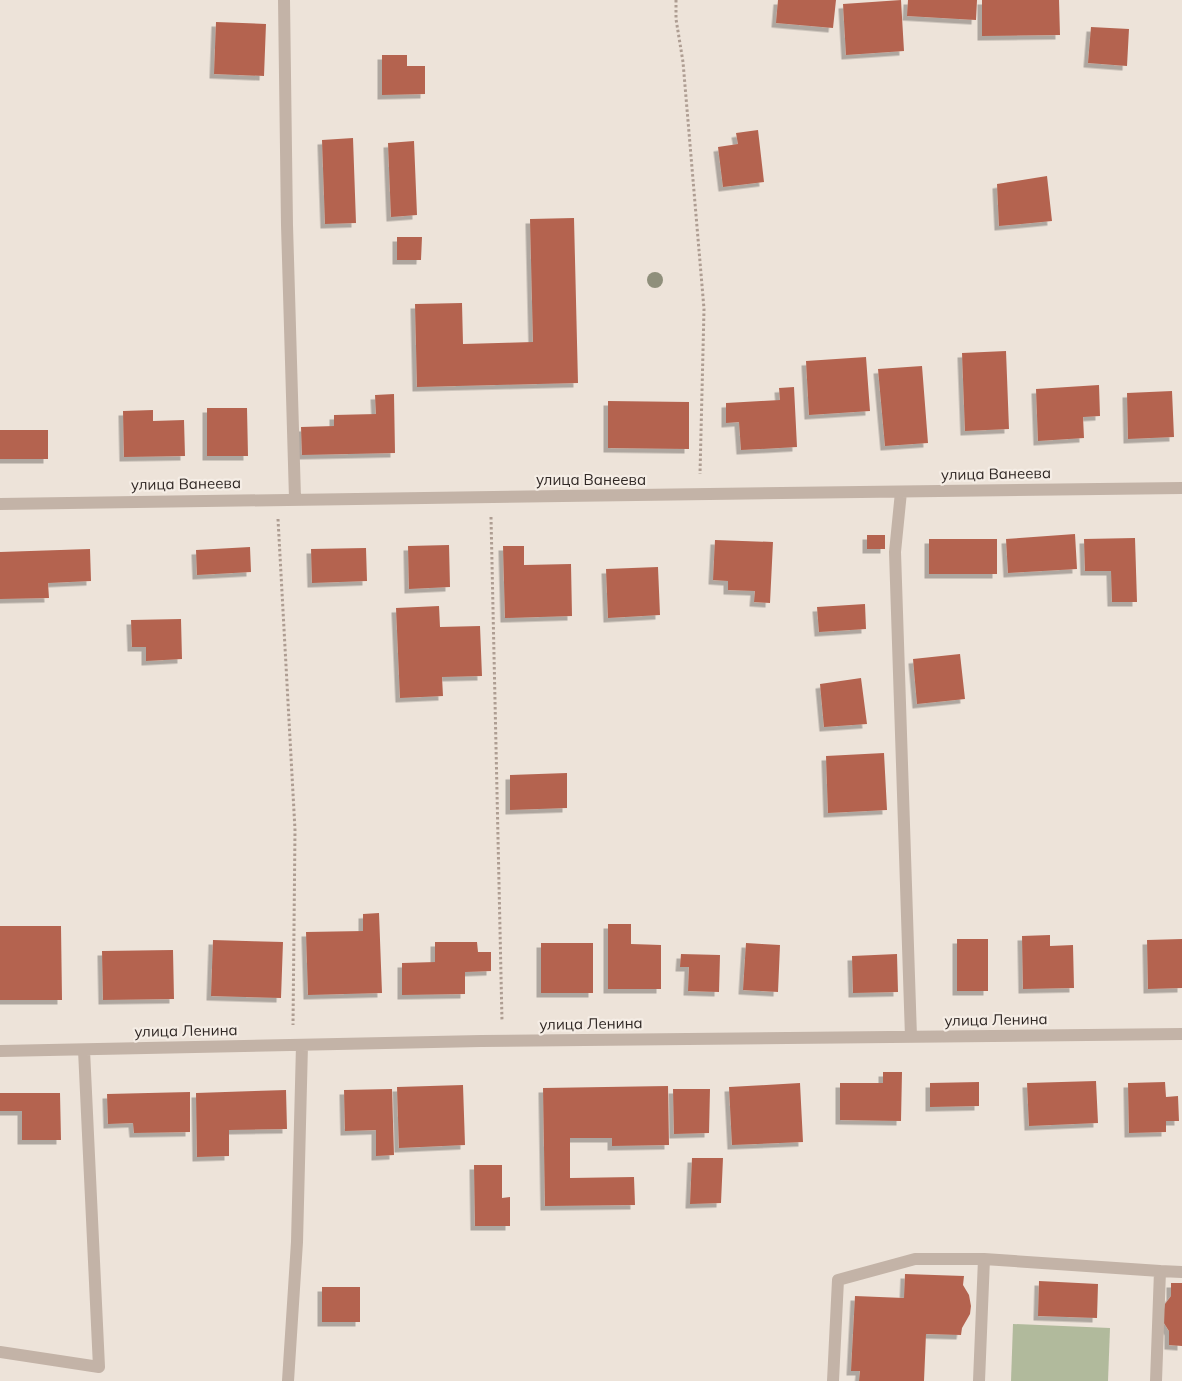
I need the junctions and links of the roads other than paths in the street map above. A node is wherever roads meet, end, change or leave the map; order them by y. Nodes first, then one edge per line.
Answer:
1 (284, 0) edge
2 (1182, 488) edge
3 (901, 492) junction
4 (295, 498) junction
5 (0, 504) edge
6 (1182, 1034) edge
7 (911, 1037) junction
8 (297, 1045) junction
9 (84, 1050) junction
10 (0, 1052) edge
11 (984, 1259) junction
12 (1160, 1272) junction
13 (1182, 1272) edge
14 (0, 1352) edge
15 (288, 1381) edge
16 (833, 1381) edge
17 (979, 1381) edge
18 (1156, 1381) edge

1 - 4 street
2 - 3 street, улица Ванеева
3 - 4 street, улица Ванеева
3 - 7 street
4 - 5 street, улица Ванеева
6 - 7 street, улица Ленина
7 - 8 street, улица Ленина
8 - 9 street, улица Ленина
8 - 15 street
9 - 10 street, улица Ленина
9 - 14 street
11 - 12 street
11 - 16 street
11 - 17 street
12 - 13 street
12 - 18 street

